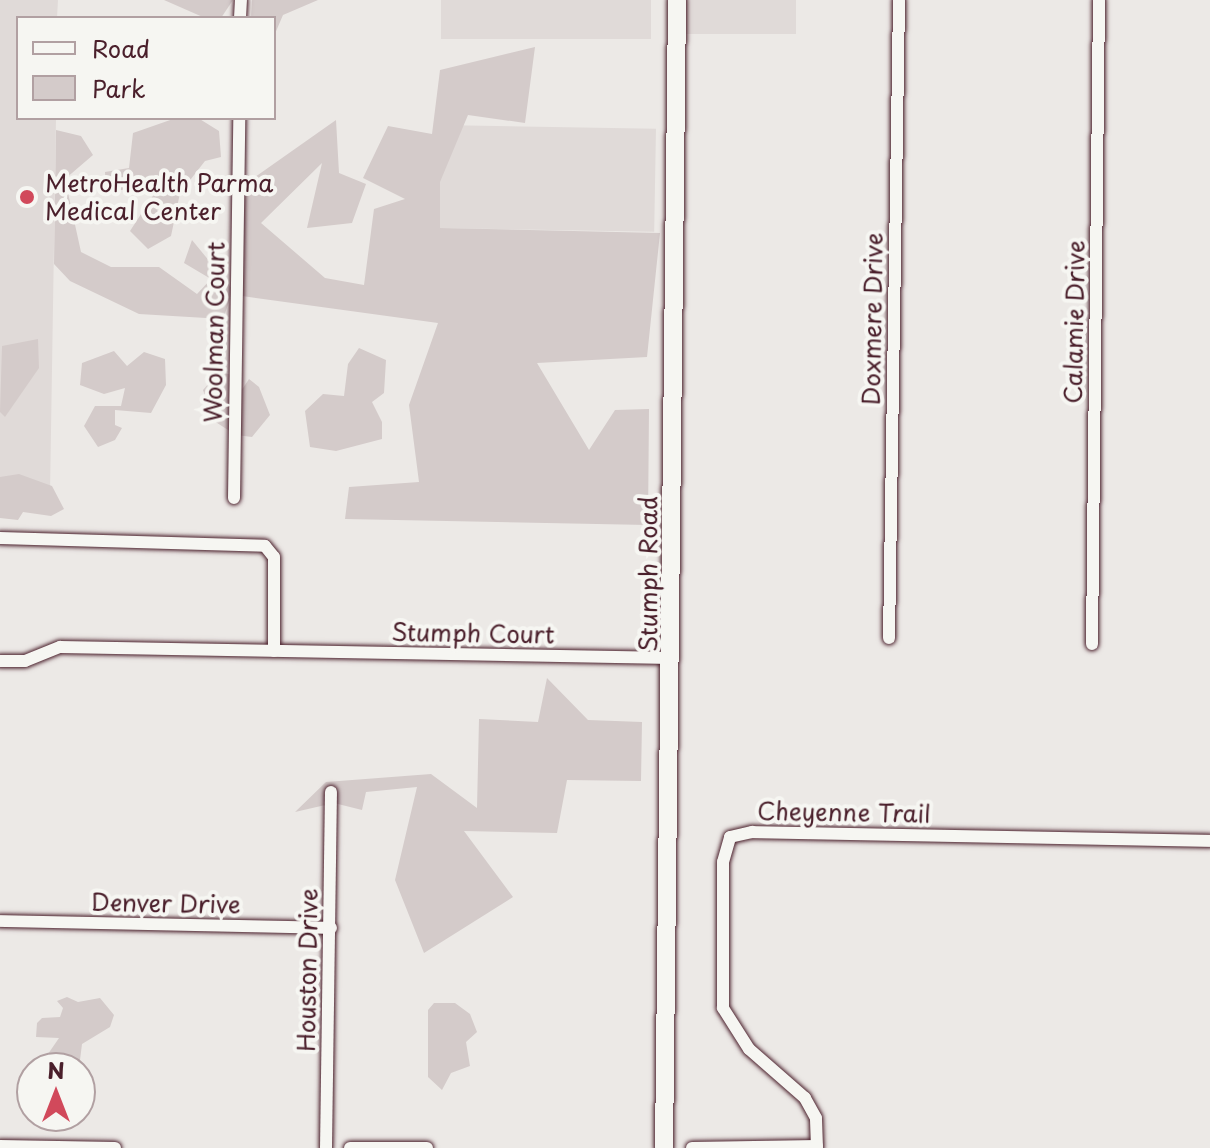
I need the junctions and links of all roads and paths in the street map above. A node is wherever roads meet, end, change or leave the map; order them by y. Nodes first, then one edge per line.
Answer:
1 (677, 0) edge
2 (899, 0) edge
3 (1099, 0) edge
4 (239, 120) edge
5 (234, 498) dead end
6 (0, 538) edge
7 (889, 638) dead end
8 (1092, 644) dead end
9 (274, 651) junction
10 (672, 658) junction
11 (0, 661) edge
12 (331, 792) dead end
13 (1210, 841) edge
14 (0, 921) edge
15 (331, 928) junction
16 (0, 1146) edge
17 (817, 1147) edge
18 (115, 1148) edge
19 (326, 1148) edge
20 (350, 1148) edge
21 (427, 1148) edge
22 (664, 1148) edge
23 (692, 1148) edge

1 - 10 main road, Stumph Road
2 - 7 street, Doxmere Drive
3 - 8 street, Calamie Drive
4 - 5 street, Woolman Court
6 - 9 street
9 - 10 street, Stumph Court
9 - 11 street, Stumph Court
10 - 22 main road, Stumph Road
12 - 15 street, Houston Drive
13 - 17 street, Cheyenne Trail
14 - 15 street, Denver Drive
15 - 19 street, Houston Drive
16 - 18 street
17 - 23 street
20 - 21 street

